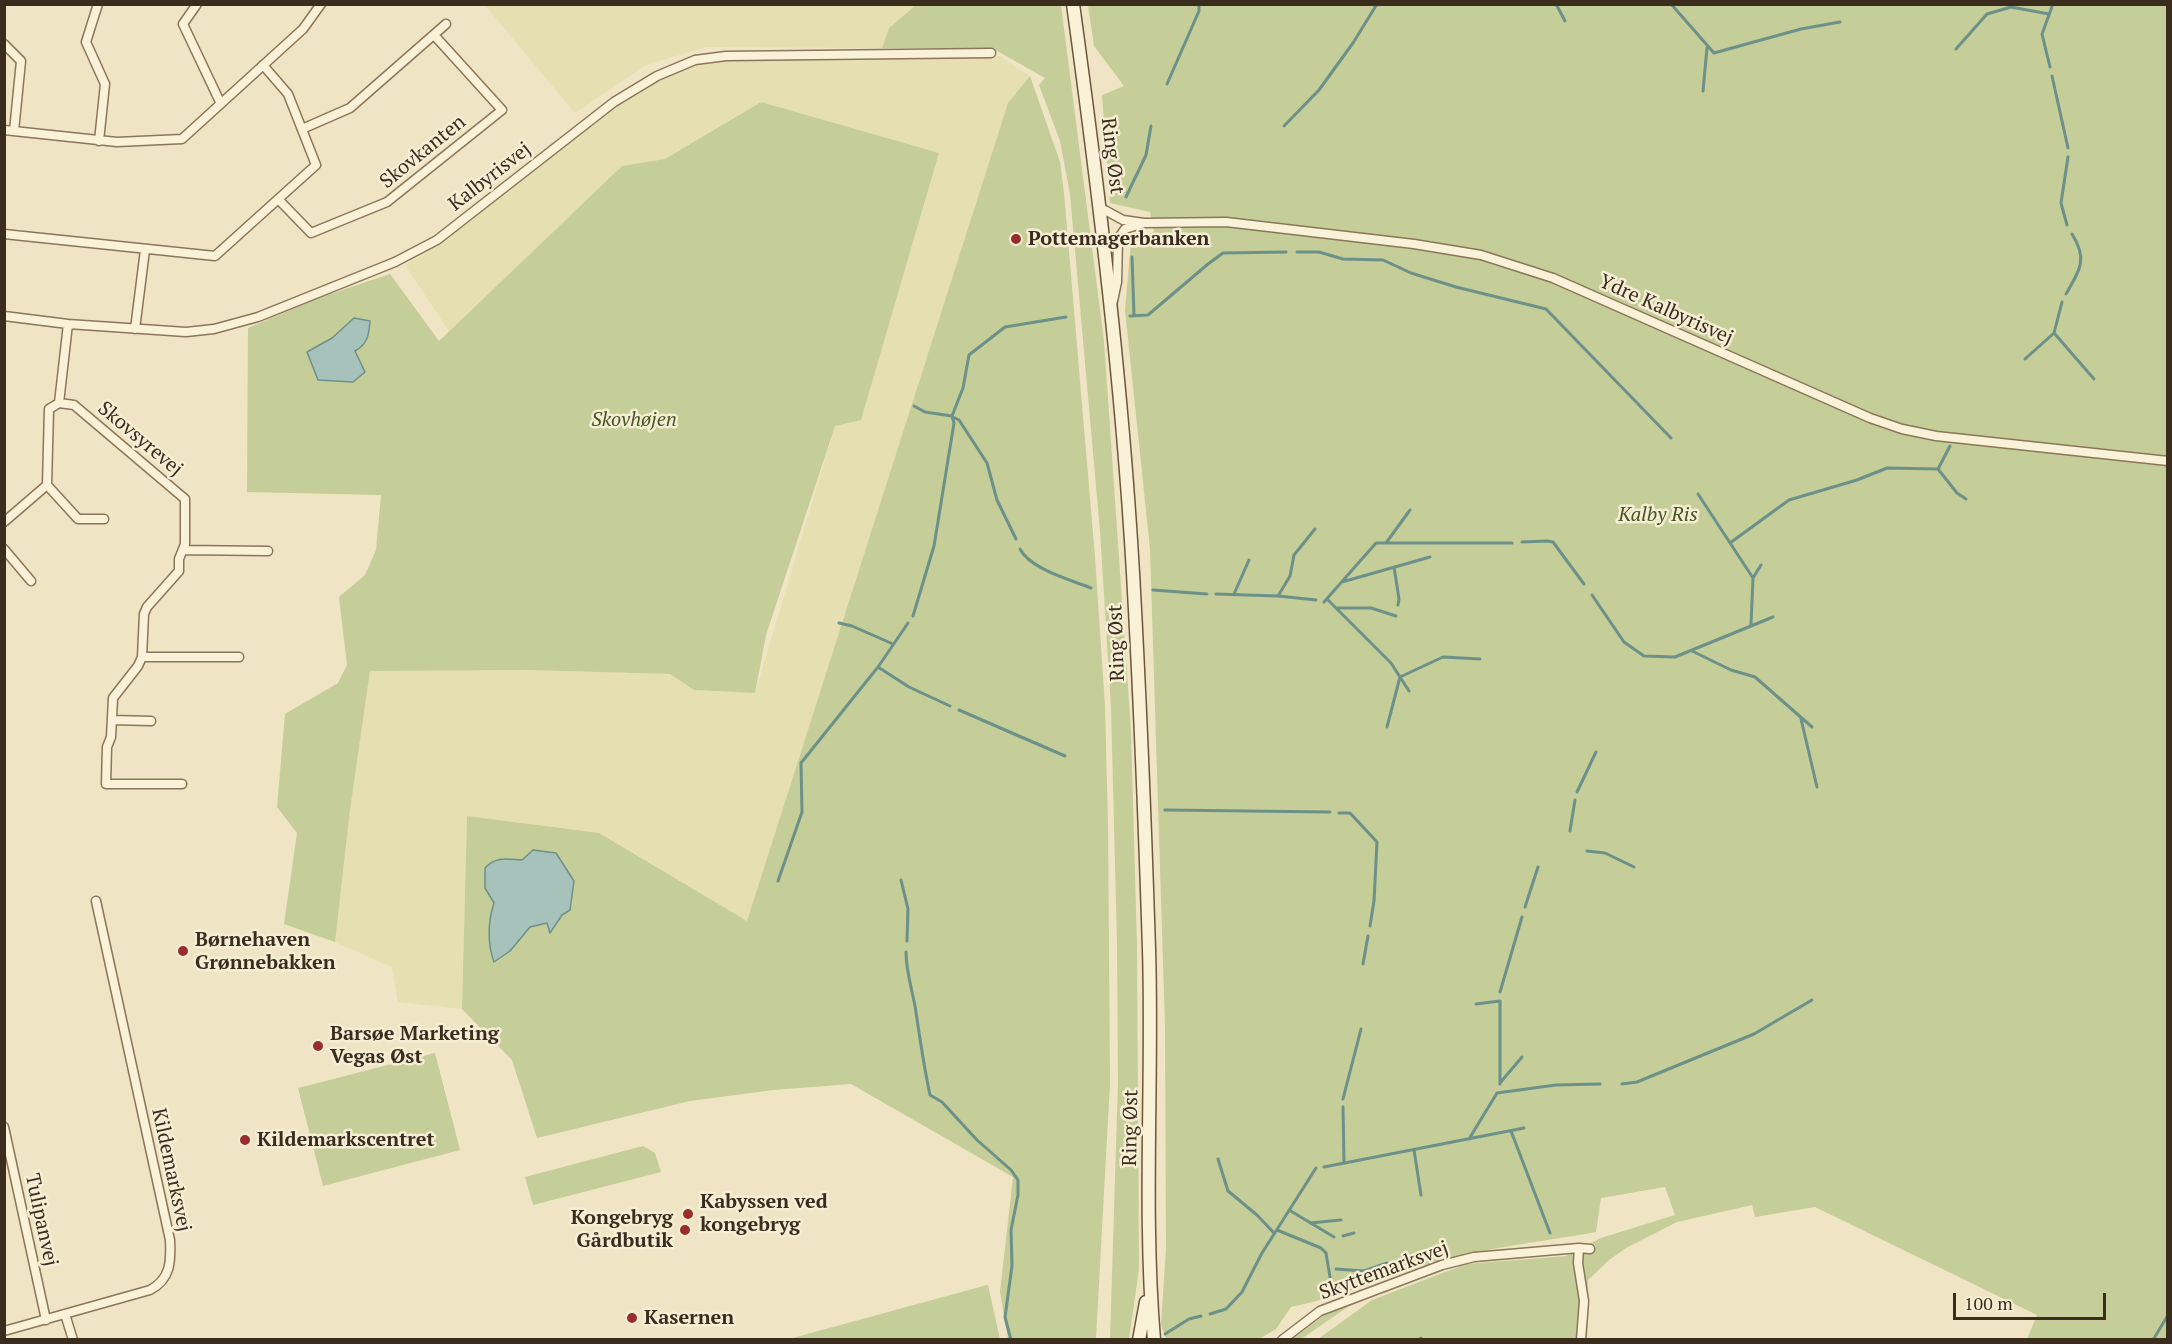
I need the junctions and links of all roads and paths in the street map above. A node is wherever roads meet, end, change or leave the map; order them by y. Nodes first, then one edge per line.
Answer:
1 (98, 4) edge
2 (197, 4) edge
3 (321, 4) edge
4 (1072, 4) edge
5 (446, 24) dead end
6 (434, 35) junction
7 (4, 44) edge
8 (991, 53) dead end
9 (263, 65) junction
10 (220, 102) junction
11 (302, 129) junction
12 (4, 130) edge
13 (14, 131) junction
14 (99, 141) junction
15 (279, 200) junction
16 (1099, 207) junction
17 (1144, 223) junction
18 (4, 234) edge
19 (145, 250) junction
20 (1111, 314) junction
21 (4, 315) edge
22 (68, 324) junction
23 (135, 329) junction
24 (59, 403) junction
25 (2168, 460) edge
26 (47, 484) junction
27 (104, 519) dead end
28 (4, 522) edge
29 (4, 549) edge
30 (183, 550) junction
31 (268, 551) dead end
32 (31, 581) dead end
33 (142, 657) junction
34 (239, 657) dead end
35 (112, 720) junction
36 (151, 721) dead end
37 (182, 784) dead end
38 (96, 901) dead end
39 (4, 1127) edge
40 (1579, 1248) junction
41 (1590, 1249) dead end
42 (1149, 1283) junction
43 (65, 1314) junction
44 (46, 1320) junction
45 (4, 1331) edge
46 (73, 1340) edge
47 (1139, 1340) edge
48 (1154, 1340) edge
49 (1282, 1340) edge
50 (1581, 1340) edge

1 - 14 street
2 - 10 street
3 - 9 street
4 - 16 main road, Ring Øst
5 - 6 street
6 - 11 street
6 - 15 street, Skovkanten
7 - 13 street
8 - 23 street, Kalbyrisvej
9 - 10 street
9 - 11 street
10 - 14 street
11 - 15 street
12 - 13 street
13 - 14 street
15 - 19 street
16 - 17 street, Ydre Kalbyrisvej
16 - 20 main road, Ring Øst
17 - 20 street, Ydre Kalbyrisvej
17 - 25 street, Ydre Kalbyrisvej
18 - 19 street
19 - 23 street
20 - 42 main road, Ring Øst
21 - 22 street, Kalbyrisvej
22 - 23 street, Kalbyrisvej
22 - 24 street
24 - 26 street
24 - 30 street, Skovsyrevej
26 - 27 street
26 - 28 street
29 - 32 street
30 - 31 street
30 - 33 street, Skovsyrevej
33 - 34 street
33 - 35 street
35 - 36 street
35 - 37 street
38 - 43 street, Kildemarksvej
39 - 44 street, Tulipanvej
40 - 41 street, Skyttemarksvej
40 - 49 street, Skyttemarksvej
40 - 50 street
42 - 47 main road, Ring Øst
42 - 48 main road, Ring Øst
43 - 44 street, Kildemarksvej
43 - 46 street
44 - 45 street, Kildemarksvej

